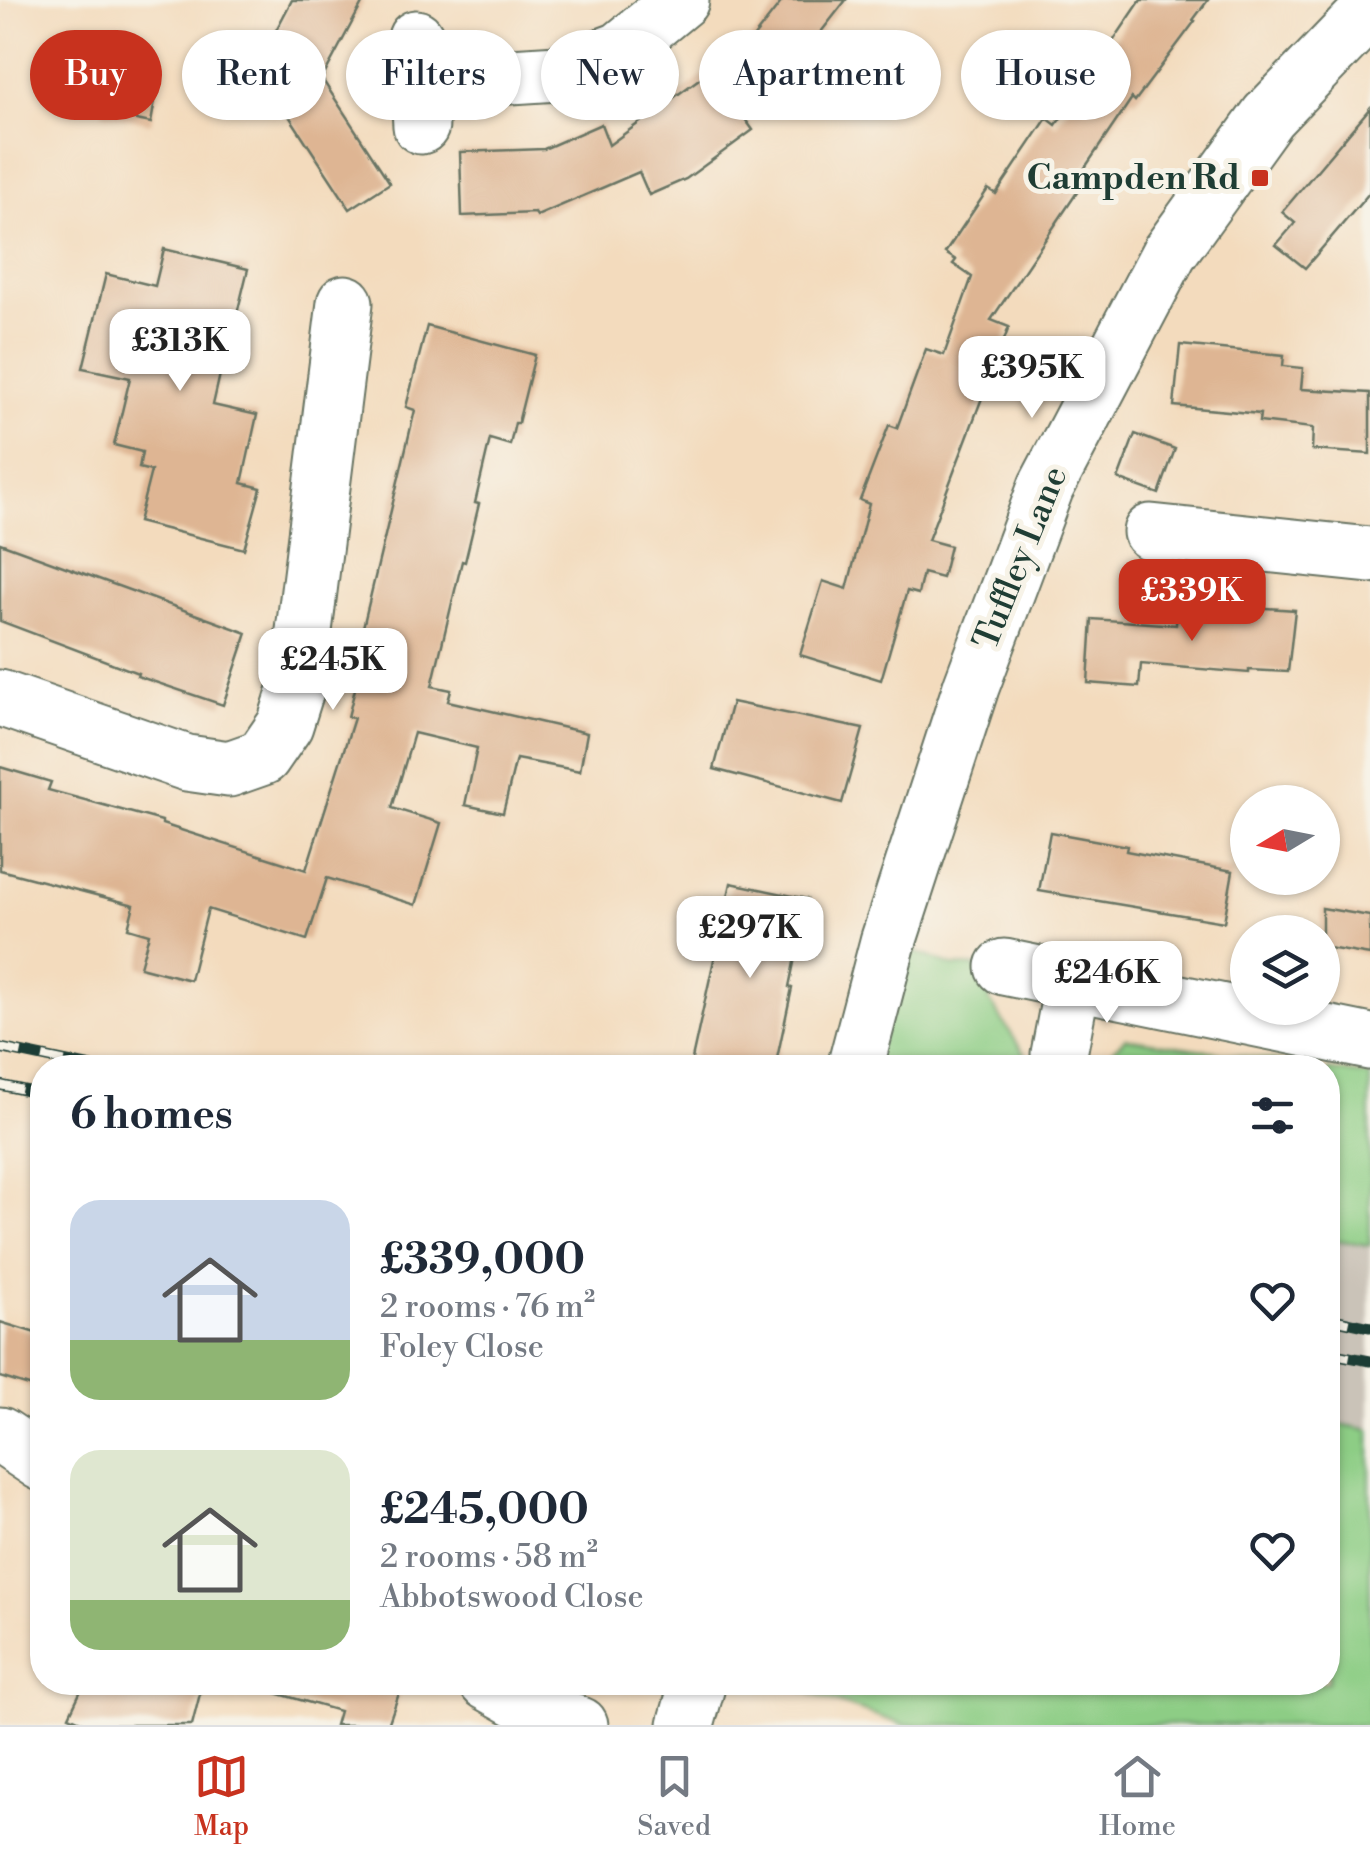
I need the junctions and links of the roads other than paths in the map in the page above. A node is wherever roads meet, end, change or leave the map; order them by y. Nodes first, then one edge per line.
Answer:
1 (681, 0) edge
2 (1370, 10) edge
3 (521, 75) edge
4 (345, 303) dead end
5 (1151, 532) dead end
6 (1370, 556) edge
7 (0, 698) edge
8 (1004, 968) dead end
9 (1072, 981) junction
10 (1370, 1042) edge
11 (1059, 1054) dead end
12 (858, 1055) edge
13 (0, 1435) edge
14 (30, 1454) edge
15 (510, 1695) edge
16 (694, 1695) edge
17 (580, 1725) edge
18 (686, 1725) edge

1 - 3 street
2 - 12 street, Tuffley Lane
4 - 7 street
5 - 6 street
8 - 9 street
9 - 10 street
9 - 11 street
13 - 14 street
15 - 17 street
16 - 18 street

